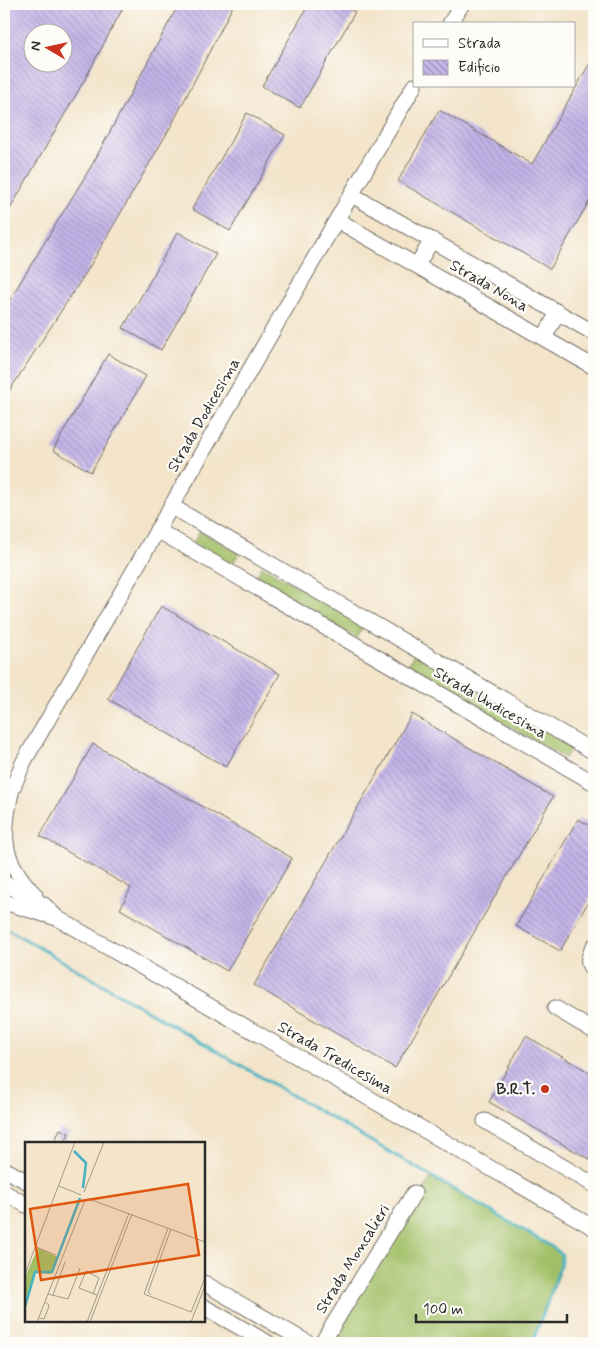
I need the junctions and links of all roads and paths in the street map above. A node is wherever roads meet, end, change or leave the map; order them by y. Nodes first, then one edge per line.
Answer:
1 (462, 4) edge
2 (451, 22) edge
3 (413, 88) edge
4 (352, 195) junction
5 (337, 220) junction
6 (432, 240) junction
7 (417, 265) junction
8 (558, 312) junction
9 (594, 333) edge
10 (544, 338) junction
11 (594, 367) edge
12 (171, 506) junction
13 (157, 530) junction
14 (251, 553) junction
15 (237, 576) junction
16 (393, 635) junction
17 (379, 658) junction
18 (594, 752) edge
19 (594, 761) edge
20 (589, 780) edge
21 (6, 793) edge
22 (4, 883) edge
23 (4, 902) edge
24 (44, 905) junction
25 (58, 918) junction
26 (594, 946) edge
27 (594, 971) edge
28 (555, 1008) dead end
29 (594, 1031) edge
30 (485, 1121) dead end
31 (4, 1168) edge
32 (25, 1181) edge
33 (594, 1185) edge
34 (4, 1192) edge
35 (414, 1193) dead end
36 (25, 1204) edge
37 (594, 1228) edge
38 (205, 1284) edge
39 (205, 1307) edge
40 (268, 1343) edge
41 (308, 1343) edge
42 (322, 1343) edge

1 - 2 street
3 - 4 street, Strada Dodicesima
4 - 5 street, Strada Dodicesima
4 - 6 street, Strada Nona
5 - 7 street, Strada Nona
5 - 12 street, Strada Dodicesima
6 - 7 street
6 - 8 street, Strada Nona
7 - 10 street, Strada Nona
8 - 9 street, Strada Nona
8 - 10 street
10 - 11 street, Strada Nona
12 - 13 street, Strada Dodicesima
12 - 14 street, Strada Undicesima
13 - 15 street, Strada Undicesima
13 - 21 street, Strada Dodicesima
14 - 15 street
14 - 16 street, Strada Undicesima
15 - 17 street, Strada Undicesima
16 - 17 street
16 - 18 street, Strada Undicesima
17 - 20 street, Strada Undicesima
19 - 20 street, Strada Undicesima
21 - 24 street, Strada Dodicesima
22 - 24 street
23 - 25 street
24 - 25 street
25 - 37 street, Strada Tredicesima
26 - 27 street
28 - 29 street
30 - 33 street
31 - 32 street
34 - 36 street
35 - 42 street, Strada Moncalieri
38 - 41 street
39 - 40 street

